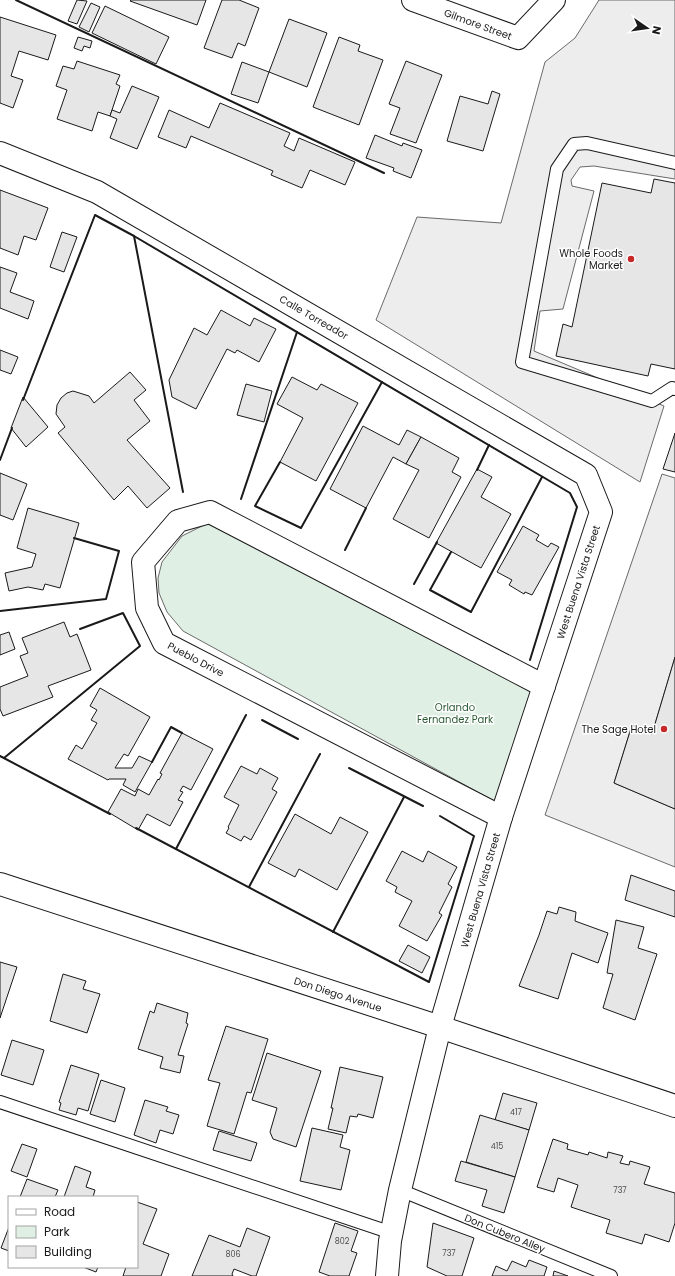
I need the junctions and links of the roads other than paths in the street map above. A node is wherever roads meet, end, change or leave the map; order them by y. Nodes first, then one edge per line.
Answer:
1 (413, 0) edge
2 (554, 0) edge
3 (0, 153) edge
4 (675, 163) edge
5 (675, 389) edge
6 (602, 512) joint
7 (544, 686) junction
8 (501, 817) junction
9 (0, 884) edge
10 (440, 1028) junction
11 (0, 1102) edge
12 (675, 1106) edge
13 (400, 1190) junction
14 (392, 1233) junction
15 (387, 1276) edge
16 (611, 1276) edge

1 - 2 street, Gilmore Street
3 - 6 street, Calle Torreador
4 - 5 lane
6 - 7 street, West Buena Vista Street
7 - 8 street, West Buena Vista Street
7 - 8 street, Pueblo Drive
8 - 10 street, West Buena Vista Street
9 - 10 street, Don Diego Avenue
10 - 12 street, Don Diego Avenue
10 - 13 street, West Buena Vista Street
11 - 14 lane
13 - 14 street, West Buena Vista Street
13 - 16 lane, Don Cubero Alley
14 - 15 street, West Buena Vista Street

